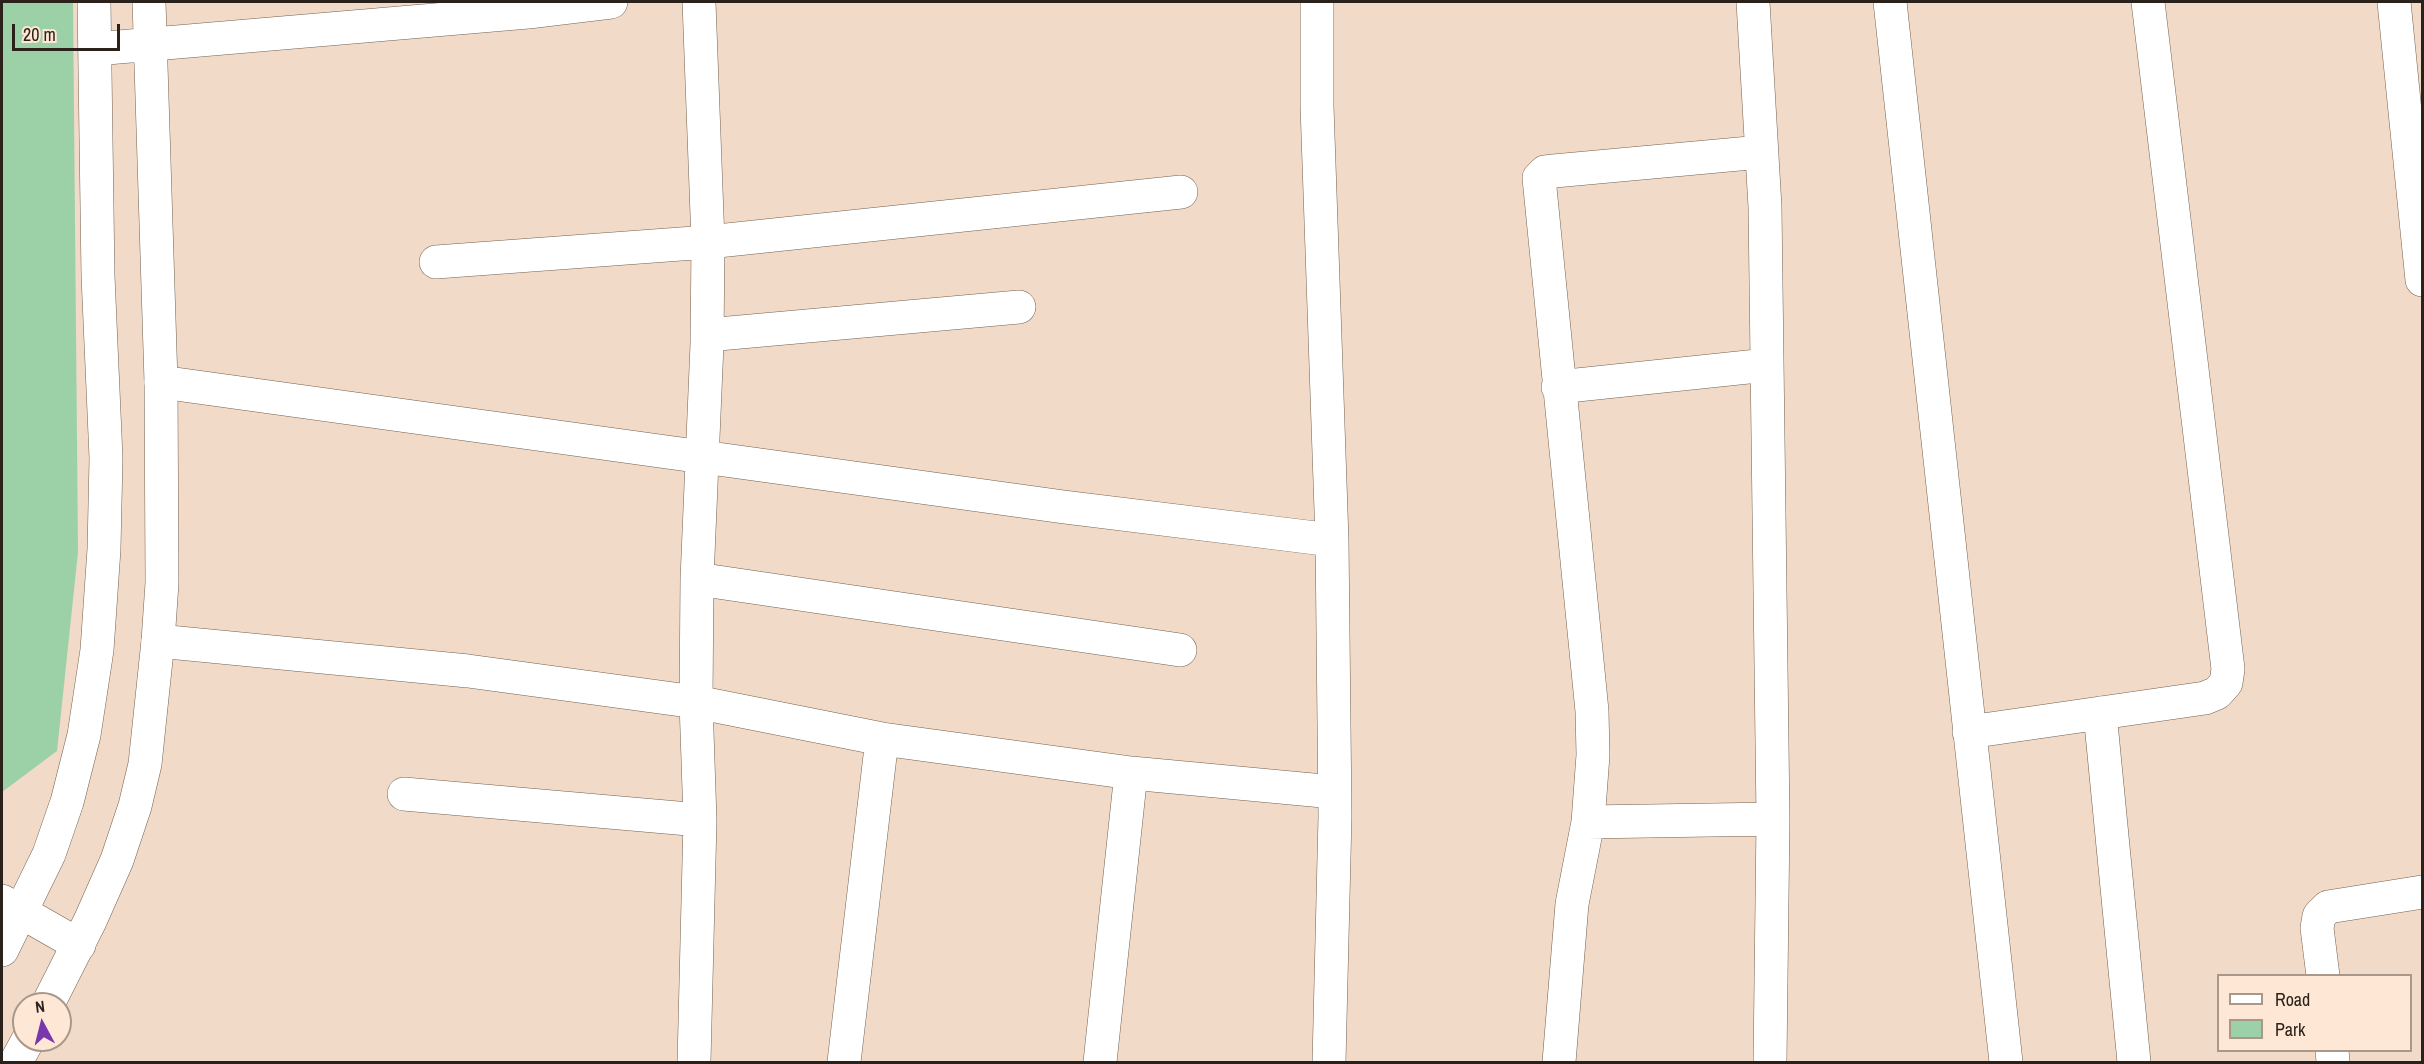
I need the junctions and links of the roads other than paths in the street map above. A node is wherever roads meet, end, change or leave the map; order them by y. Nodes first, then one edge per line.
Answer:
1 (94, 2) edge
2 (149, 2) edge
3 (611, 2) edge
4 (699, 2) edge
5 (1317, 2) edge
6 (1753, 2) edge
7 (1890, 2) edge
8 (2148, 2) edge
9 (2394, 2) edge
10 (149, 44) junction
11 (95, 49) junction
12 (2415, 137) edge
13 (1761, 152) junction
14 (1181, 192) dead end
15 (708, 242) junction
16 (436, 262) dead end
17 (2422, 280) edge
18 (1019, 307) dead end
19 (707, 335) junction
20 (1767, 365) junction
21 (161, 382) junction
22 (1558, 387) junction
23 (703, 457) junction
24 (1332, 540) junction
25 (697, 579) junction
26 (158, 641) junction
27 (1180, 650) dead end
28 (696, 702) junction
29 (2100, 713) junction
30 (1969, 732) junction
31 (882, 739) junction
32 (1131, 773) junction
33 (1334, 792) junction
34 (404, 794) dead end
35 (1773, 819) junction
36 (700, 820) junction
37 (1588, 822) junction
38 (2422, 892) edge
39 (11, 906) edge
40 (79, 945) junction
41 (2, 950) edge
42 (2323, 974) edge
43 (54, 992) edge
44 (694, 1062) edge
45 (844, 1062) edge
46 (1100, 1062) edge
47 (1329, 1062) edge
48 (1558, 1062) edge
49 (1770, 1062) edge
50 (2006, 1062) edge
51 (2134, 1062) edge

1 - 11 street
2 - 10 street
3 - 10 street
4 - 15 street
5 - 24 street
6 - 13 street
7 - 30 street
8 - 29 street
9 - 12 street
10 - 11 street
10 - 21 street
11 - 39 street
12 - 17 street
13 - 20 street
13 - 22 street
14 - 15 street
15 - 16 street
15 - 19 street
18 - 19 street
19 - 23 street
20 - 22 street
20 - 35 street
21 - 23 street
21 - 26 street
22 - 37 street
23 - 24 street
23 - 25 street
24 - 33 street
25 - 27 street
25 - 28 street
26 - 28 street
26 - 40 street
28 - 31 street
28 - 36 street
29 - 30 street
29 - 51 street
30 - 50 street
31 - 32 street
31 - 45 street
32 - 33 street
32 - 46 street
33 - 47 street
34 - 36 street
35 - 37 street
35 - 49 street
36 - 44 street
37 - 48 street
38 - 42 street
39 - 40 street
39 - 41 street
40 - 43 street

